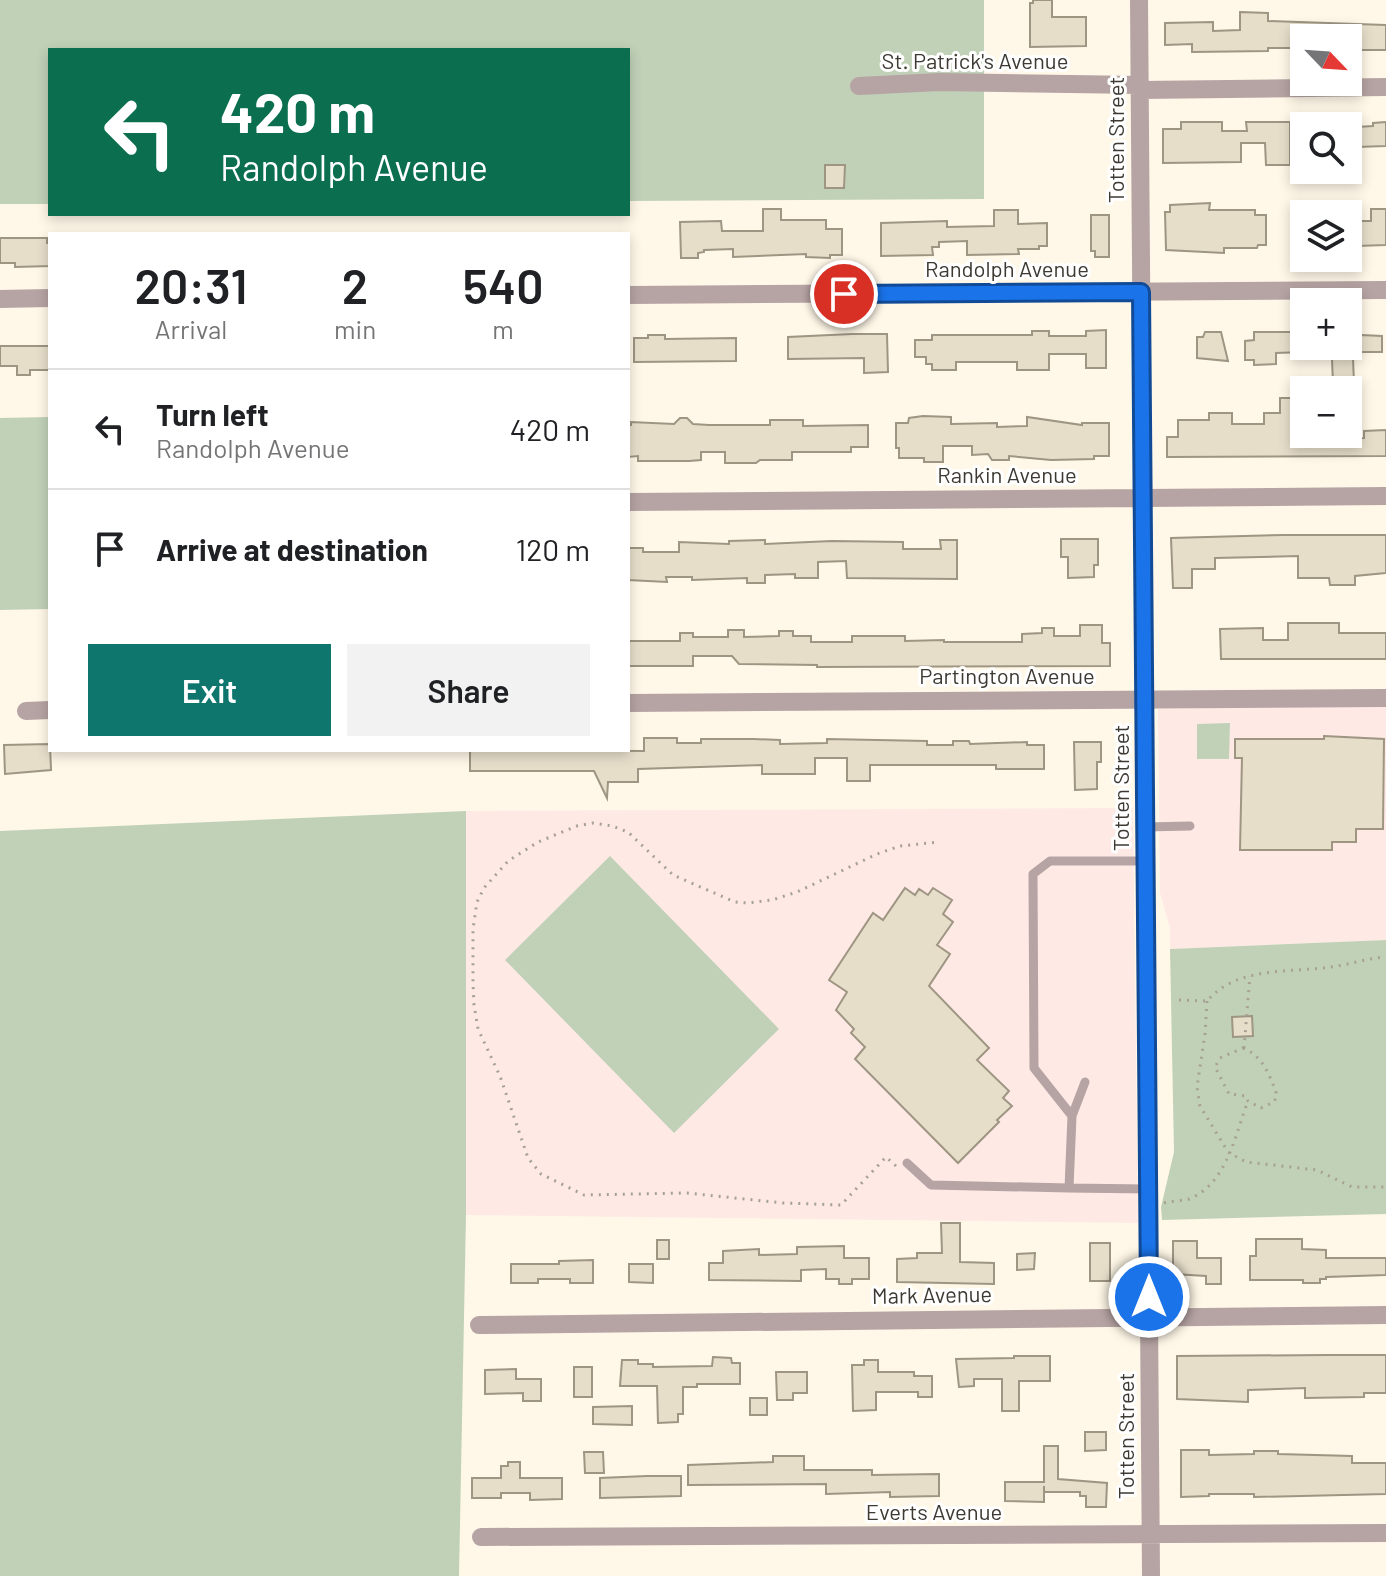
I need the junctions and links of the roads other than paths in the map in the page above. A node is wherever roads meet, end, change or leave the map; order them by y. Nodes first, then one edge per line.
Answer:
1 (1139, 0) edge
2 (859, 86) dead end
3 (1140, 87) junction
4 (1386, 87) edge
5 (1386, 290) edge
6 (1141, 292) junction
7 (630, 295) edge
8 (48, 298) edge
9 (0, 299) edge
10 (1386, 496) edge
11 (1143, 498) junction
12 (630, 502) edge
13 (1386, 698) edge
14 (1144, 699) junction
15 (630, 703) edge
16 (48, 710) edge
17 (26, 711) dead end
18 (1190, 826) dead end
19 (1145, 827) junction
20 (1145, 861) junction
21 (1085, 1082) dead end
22 (1072, 1116) junction
23 (902, 1165) road end
24 (1069, 1188) junction
25 (1148, 1189) junction
26 (1386, 1315) edge
27 (1149, 1317) junction
28 (479, 1325) dead end
29 (1386, 1533) edge
30 (1151, 1535) junction
31 (481, 1537) dead end
32 (1151, 1576) edge

1 - 3 street, Totten Street
2 - 3 street, St. Patrick's Avenue
3 - 4 street, St. Patrick's Avenue
3 - 6 street, Totten Street
5 - 6 street, Randolph Avenue
6 - 7 street, Randolph Avenue
6 - 11 street, Totten Street
8 - 9 street
10 - 11 street, Rankin Avenue
11 - 12 street, Rankin Avenue
11 - 14 street, Totten Street
13 - 14 street, Partington Avenue
14 - 15 street, Partington Avenue
14 - 19 street, Totten Street
16 - 17 street
18 - 19 lane
19 - 20 street, Totten Street
20 - 22 lane
20 - 25 street, Totten Street
21 - 22 lane
22 - 24 lane
23 - 24 lane
24 - 25 lane
25 - 27 street, Totten Street
26 - 27 street, Mark Avenue
27 - 28 street, Mark Avenue
27 - 30 street, Totten Street
29 - 30 street, Everts Avenue
30 - 31 street, Everts Avenue
30 - 32 street, Totten Street

